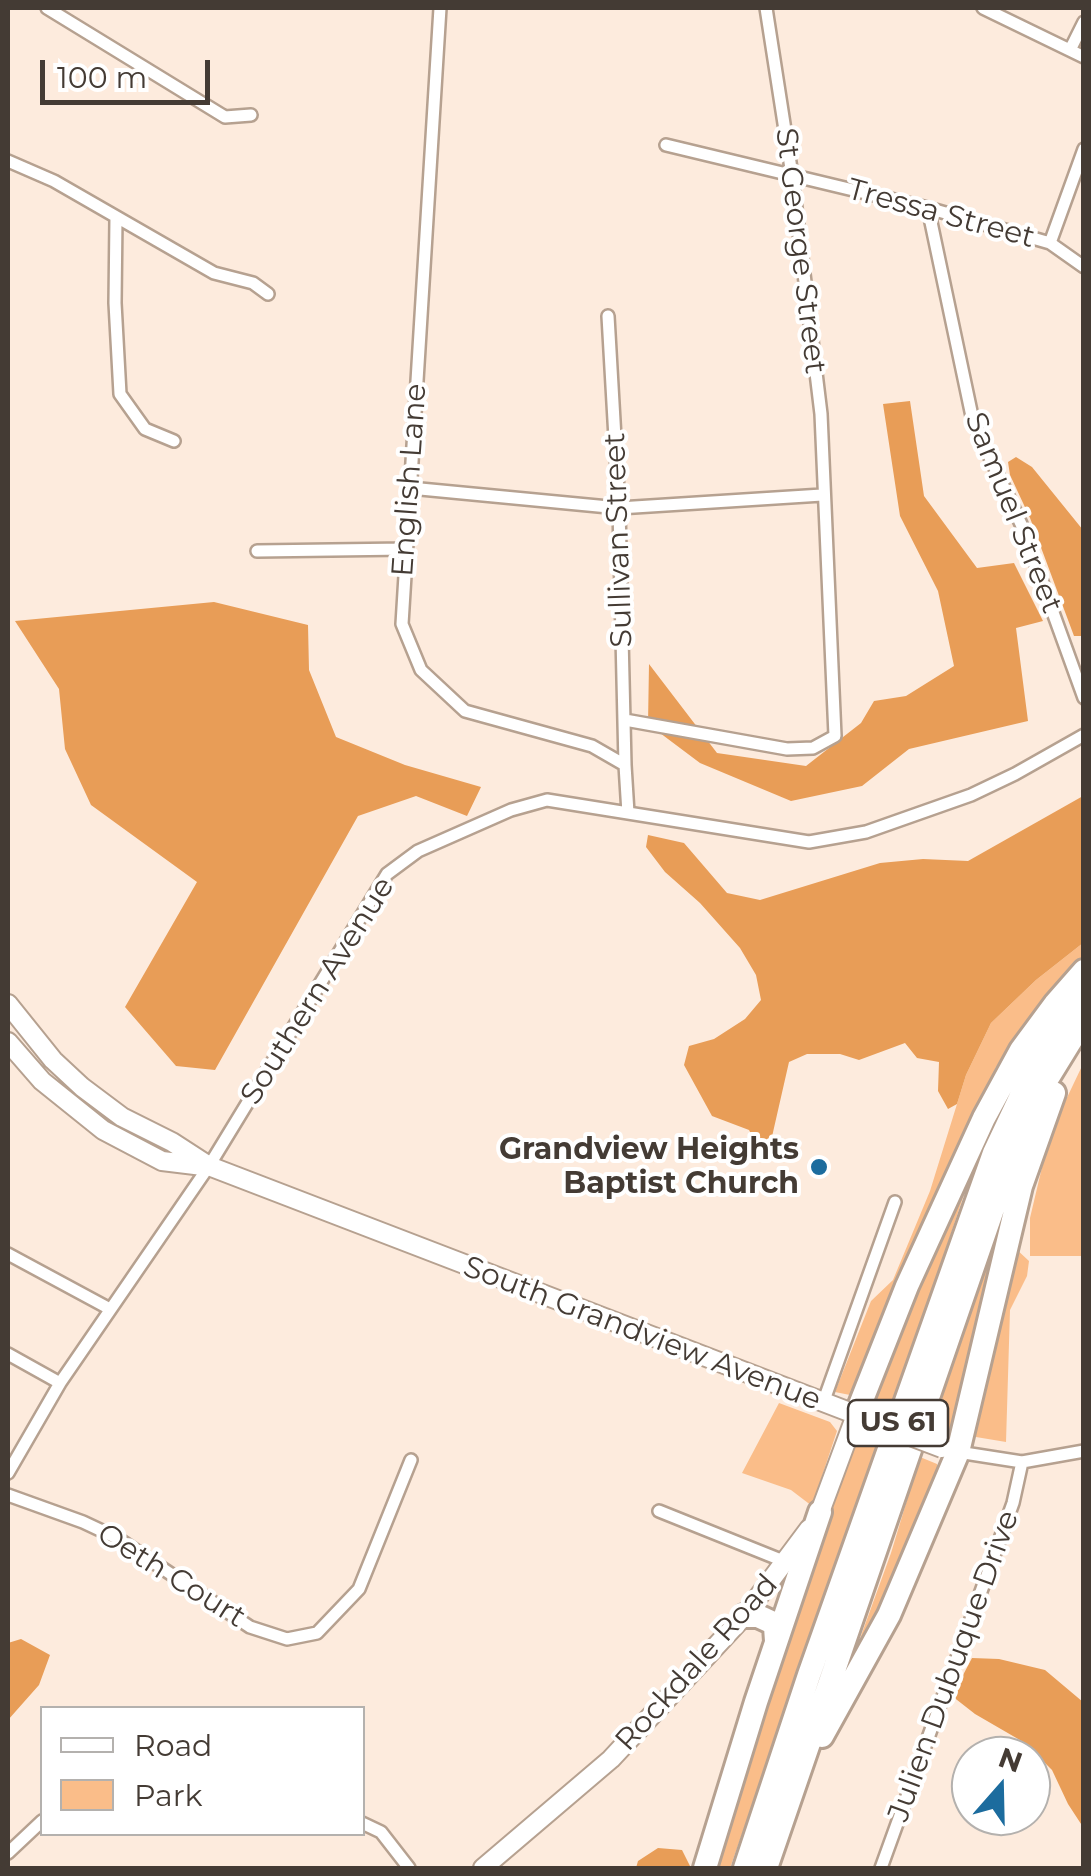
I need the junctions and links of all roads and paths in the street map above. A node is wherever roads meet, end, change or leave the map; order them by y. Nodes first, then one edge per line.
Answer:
1 (46, 8) edge
2 (440, 8) edge
3 (766, 8) edge
4 (983, 8) edge
5 (1084, 22) edge
6 (1070, 50) junction
7 (1084, 57) edge
8 (251, 115) dead end
9 (666, 145) dead end
10 (1084, 149) edge
11 (8, 161) edge
12 (792, 176) junction
13 (928, 208) junction
14 (116, 218) junction
15 (1050, 242) junction
16 (1084, 266) edge
17 (268, 294) dead end
18 (608, 316) dead end
19 (174, 441) dead end
20 (410, 488) junction
21 (822, 496) junction
22 (619, 508) junction
23 (406, 549) junction
24 (258, 551) dead end
25 (1084, 698) edge
26 (625, 720) junction
27 (1084, 736) edge
28 (626, 765) junction
29 (628, 813) junction
30 (1084, 971) edge
31 (1084, 992) edge
32 (10, 1015) edge
33 (1084, 1018) edge
34 (1084, 1038) edge
35 (8, 1042) edge
36 (209, 1166) junction
37 (896, 1202) dead end
38 (8, 1254) edge
39 (110, 1309) junction
40 (8, 1354) edge
41 (60, 1384) junction
42 (823, 1403) junction
43 (864, 1418) junction
44 (950, 1450) junction
45 (1084, 1451) edge
46 (411, 1460) dead end
47 (1022, 1462) junction
48 (8, 1473) edge
49 (8, 1495) edge
50 (659, 1511) dead end
51 (820, 1512) junction
52 (786, 1562) junction
53 (744, 1616) junction
54 (776, 1641) junction
55 (784, 1813) junction
56 (40, 1823) edge
57 (365, 1824) edge
58 (8, 1853) edge
59 (409, 1868) edge
60 (482, 1868) edge
61 (705, 1868) edge
62 (746, 1868) edge
63 (766, 1868) edge
64 (881, 1868) edge

1 - 8 street
2 - 20 street, English Lane
3 - 12 street, St George Street
4 - 6 street
5 - 6 street
6 - 7 street
9 - 12 street, Tressa Street
10 - 15 street
11 - 14 street
12 - 13 street, Tressa Street
12 - 21 street, St George Street
13 - 15 street, Tressa Street
13 - 25 street, Samuel Street
14 - 17 street
14 - 19 street
15 - 16 street, Tressa Street
18 - 22 street, Sullivan Street
20 - 22 street
20 - 23 street, English Lane
21 - 22 street
21 - 26 street, St George Street
22 - 26 street, Sullivan Street
23 - 24 street
23 - 28 street, English Lane
26 - 28 street, Sullivan Street
27 - 29 street, Southern Avenue
28 - 29 street
29 - 36 street, Southern Avenue
30 - 43 highway
31 - 62 highway, US 61
32 - 36 main road, South Grandview Avenue
33 - 55 highway, US 61
34 - 44 highway
35 - 36 main road, South Grandview Avenue
36 - 39 street, Southern Avenue
36 - 42 main road, South Grandview Avenue
37 - 42 street
38 - 39 street
39 - 41 street, Southern Avenue
40 - 41 street
41 - 48 street, Southern Avenue
42 - 43 main road, South Grandview Avenue
43 - 44 main road, South Grandview Avenue, bridge
43 - 51 main road, Rockdale Road
44 - 47 street, South Grandview Avenue
44 - 55 highway
45 - 47 street, South Grandview Avenue
46 - 49 street, Oeth Court
47 - 64 street, Julien Dubuque Drive
50 - 52 street
51 - 52 main road, Rockdale Road
51 - 54 highway
52 - 53 main road, Rockdale Road
53 - 54 highway
53 - 60 main road, Rockdale Road
54 - 61 highway
55 - 63 highway, US 61
56 - 58 street
57 - 59 street

